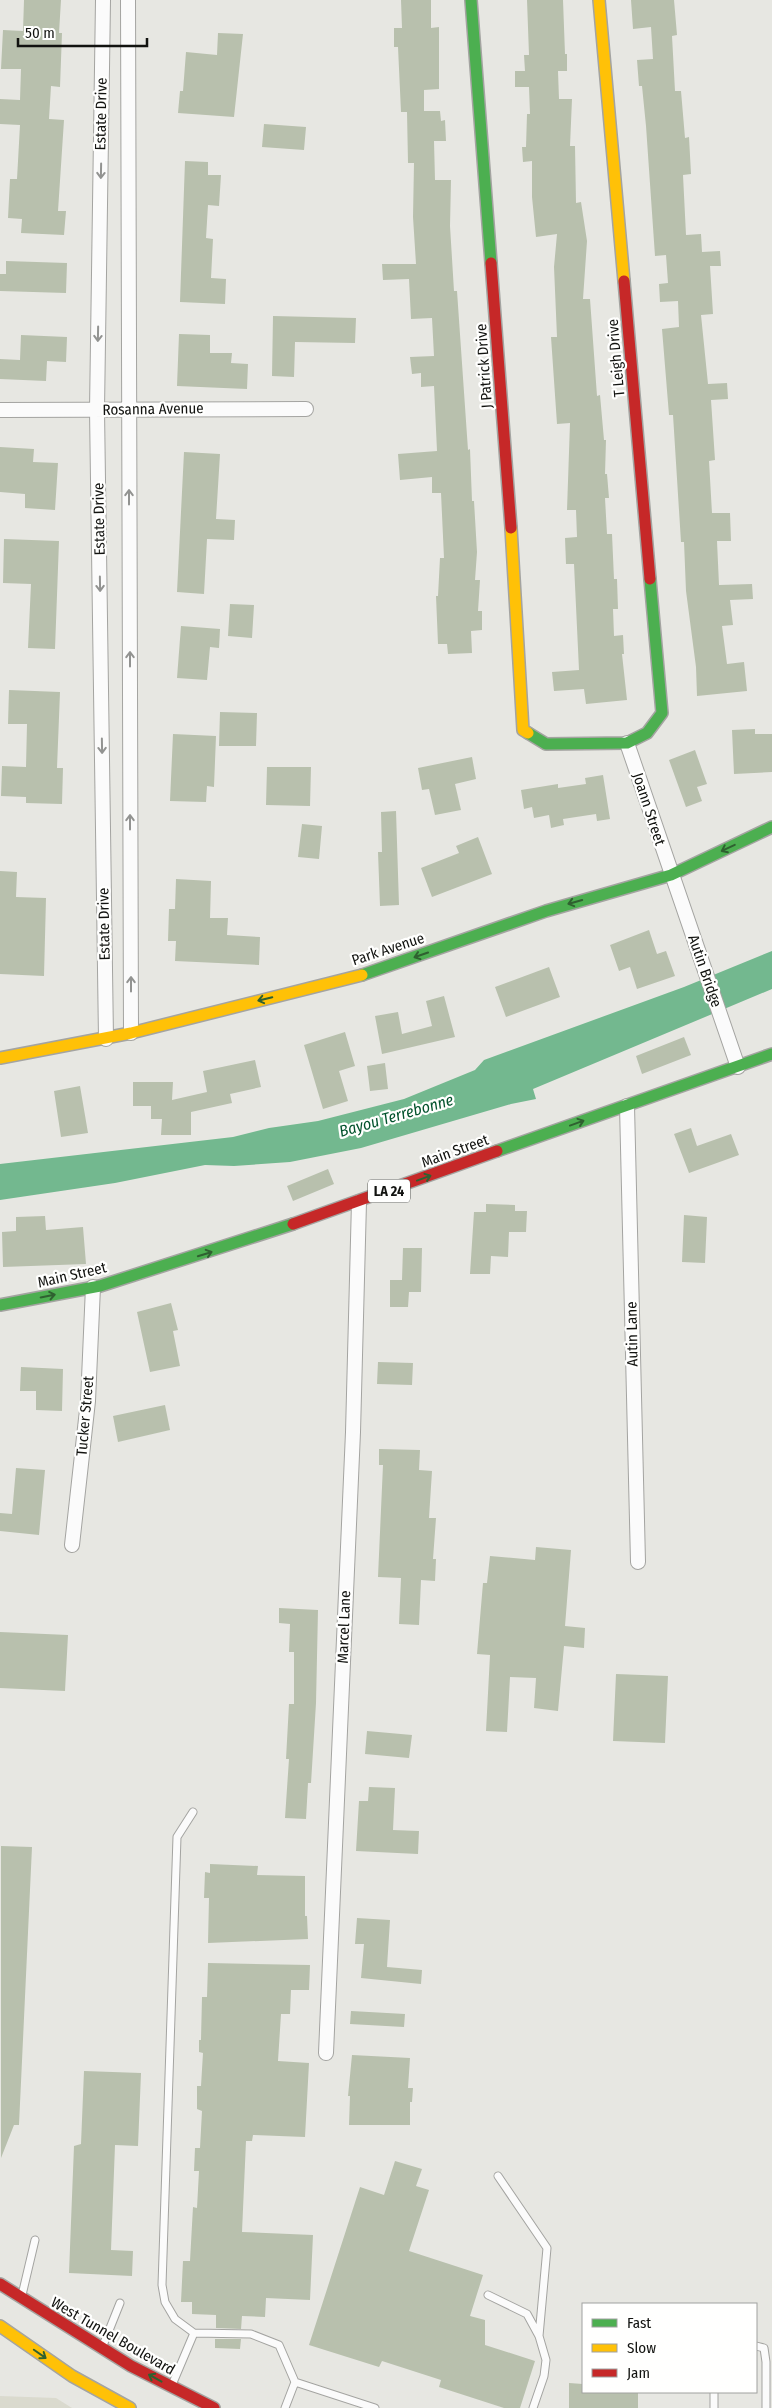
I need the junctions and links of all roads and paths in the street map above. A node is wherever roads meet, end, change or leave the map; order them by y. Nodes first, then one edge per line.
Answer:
1 (103, 0) edge
2 (128, 0) edge
3 (471, 0) edge
4 (599, 0) edge
5 (129, 408) junction
6 (306, 408) dead end
7 (0, 410) edge
8 (97, 410) junction
9 (627, 743) junction
10 (772, 827) edge
11 (671, 875) junction
12 (131, 1033) junction
13 (106, 1039) junction
14 (772, 1054) edge
15 (0, 1058) edge
16 (738, 1068) junction
17 (627, 1106) junction
18 (359, 1202) junction
19 (93, 1287) junction
20 (0, 1305) edge
21 (72, 1545) dead end
22 (638, 1562) dead end
23 (193, 1812) dead end
24 (326, 2053) dead end
25 (498, 2176) dead end
26 (35, 2240) dead end
27 (0, 2284) edge
28 (488, 2295) dead end
29 (21, 2298) junction
30 (120, 2303) dead end
31 (0, 2326) edge
32 (194, 2333) junction
33 (539, 2336) junction
34 (757, 2346) edge
35 (102, 2349) junction
36 (295, 2382) junction
37 (171, 2387) junction
38 (714, 2393) edge
39 (189, 2403) edge
40 (130, 2408) edge
41 (214, 2408) edge
42 (285, 2408) edge
43 (375, 2408) edge
44 (533, 2408) edge
45 (714, 2408) edge
46 (766, 2408) edge

1 -> 8 street, Estate Drive
2 - 5 street, Estate Drive
3 - 9 main road, J Patrick Drive
4 - 9 main road, T Leigh Drive
5 - 6 street, Rosanna Avenue
5 - 8 street, Rosanna Avenue
12 -> 5 street, Estate Drive
7 - 8 street, Rosanna Avenue
8 -> 13 street, Estate Drive
9 - 11 street, Joann Street
10 -> 11 main road, Park Avenue
11 -> 12 main road, Park Avenue
11 - 16 street, Autin Bridge
12 - 13 main road, Park Avenue
13 - 15 main road, Park Avenue
14 - 16 main road, Main Street / LA 24
16 - 17 main road, Main Street / LA 24
18 -> 17 main road, Main Street / LA 24
17 - 22 street, Autin Lane
19 -> 18 main road, Main Street / LA 24
18 - 24 street, Marcel Lane
20 -> 19 main road, Main Street / LA 24
19 - 21 street, Tucker Street
23 - 32 lane
25 - 33 lane
26 - 29 lane
27 - 29 main road, West Tunnel Boulevard
28 - 33 lane
29 - 35 main road, West Tunnel Boulevard
30 - 35 lane
31 -> 40 main road
32 - 36 lane
32 - 37 lane
33 - 44 lane
34 - 46 lane
37 -> 35 main road, West Tunnel Boulevard
36 - 42 lane
36 - 43 lane
37 - 39 main road, West Tunnel Boulevard
38 - 45 lane
39 - 41 main road, West Tunnel Boulevard

